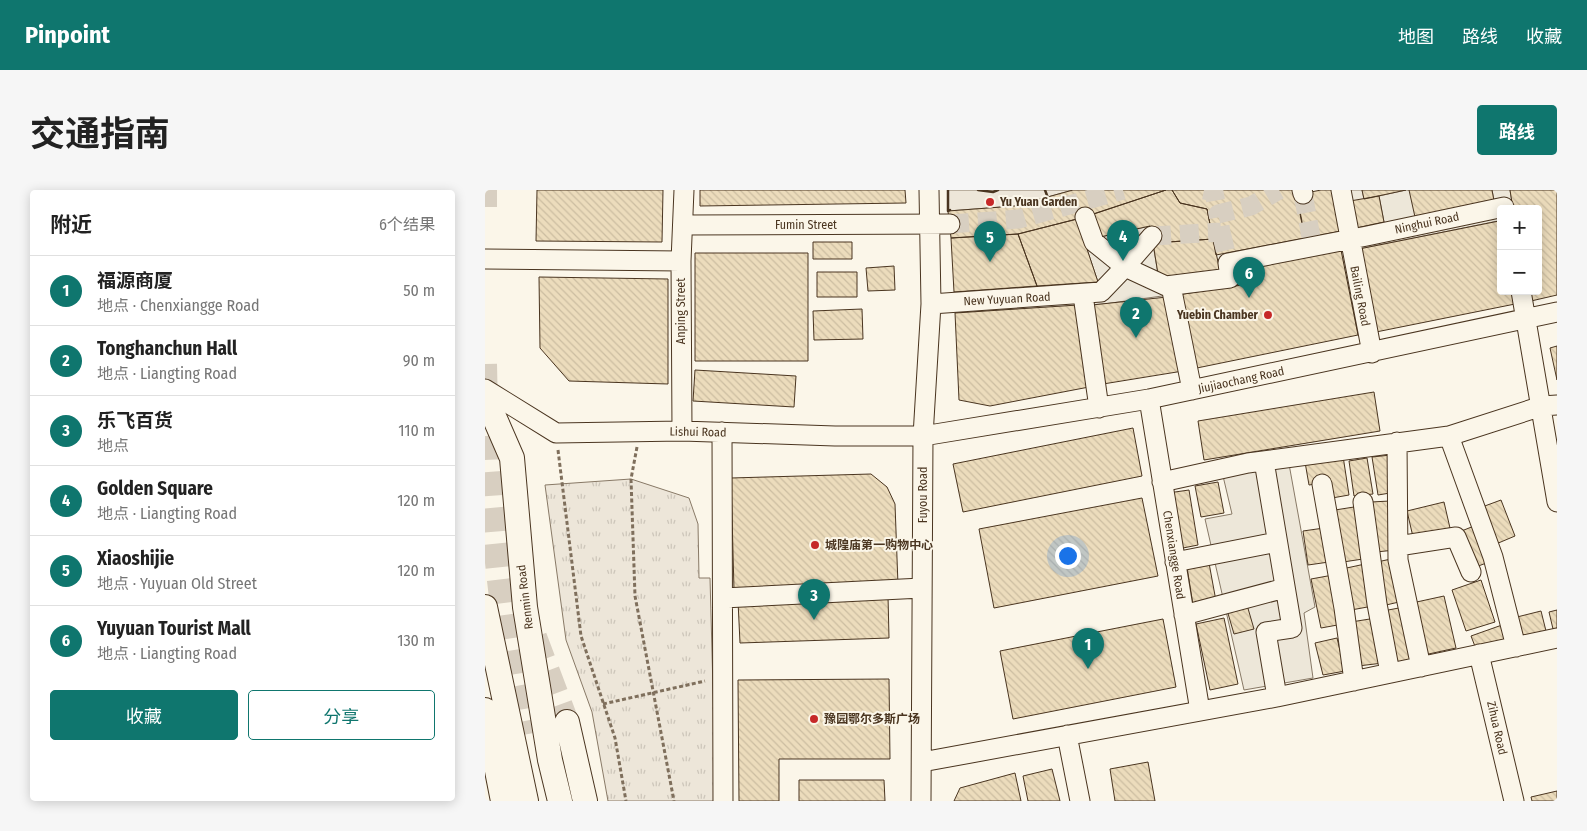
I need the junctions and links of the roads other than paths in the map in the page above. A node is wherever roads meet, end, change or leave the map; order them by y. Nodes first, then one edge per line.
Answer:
1 (684, 190) edge
2 (929, 190) edge
3 (1341, 190) edge
4 (1504, 202) edge
5 (1085, 217) dead end
6 (930, 224) junction
7 (949, 224) tunnel mouth
8 (683, 225) junction
9 (1152, 236) dead end
10 (1349, 240) junction
11 (485, 259) edge
12 (681, 262) junction
13 (1125, 268) junction
14 (1171, 286) junction
15 (1083, 295) junction
16 (1522, 295) edge
17 (931, 304) junction
18 (1557, 312) edge
19 (1527, 319) junction
20 (1372, 352) junction
21 (485, 389) edge
22 (1192, 390) junction
23 (485, 396) edge
24 (1149, 399) junction
25 (1549, 405) edge
26 (1099, 408) junction
27 (682, 431) junction
28 (722, 432) junction
29 (923, 436) junction
30 (1449, 436) junction
31 (1397, 442) junction
32 (1264, 461) junction
33 (1162, 482) junction
34 (1322, 484) dead end
35 (1363, 502) dead end
36 (1557, 502) edge
37 (1277, 542) junction
38 (1398, 546) junction
39 (1175, 562) junction
40 (1471, 572) dead end
41 (923, 588) junction
42 (1285, 588) junction
43 (723, 598) junction
44 (485, 607) edge
45 (1184, 615) junction
46 (1557, 638) edge
47 (1517, 647) junction
48 (1479, 654) junction
49 (1421, 667) junction
50 (1390, 673) junction
51 (1353, 681) junction
52 (1277, 697) junction
53 (485, 710) edge
54 (1200, 711) junction
55 (567, 722) tunnel mouth
56 (1067, 735) junction
57 (922, 762) junction
58 (503, 801) edge
59 (526, 801) edge
60 (560, 801) edge
61 (585, 801) edge
62 (723, 801) edge
63 (921, 801) edge
64 (1080, 801) edge
65 (1514, 801) edge

1 - 8 street, Anping Street
2 - 6 street, Fuyou Road
3 - 10 street, Bailing Road
4 - 10 street, Ninghui Road
5 - 13 street
6 - 7 street, Fumin Street
6 - 8 street, Fumin Street
6 - 17 street, Fuyou Road
8 - 12 street, Anping Street
9 - 13 street, New Yuyuan Road
10 - 14 street, Ninghui Road
10 - 20 street, Bailing Road
11 - 12 street
12 - 27 street, Anping Street
13 - 14 street
13 - 15 street, New Yuyuan Road
14 - 22 street
15 - 17 street, New Yuyuan Road
15 - 26 street
16 - 19 street
17 - 29 street, Fuyou Road
18 - 19 street, Jiujiaochang Road
19 - 20 street, Jiujiaochang Road
19 - 25 street
20 - 22 street, Jiujiaochang Road
21 - 27 street, Lishui Road
22 - 24 street, Jiujiaochang Road
23 - 60 main road, Renmin Road
24 - 26 street, Jiujiaochang Road
24 - 33 street, Chenxiangge Road
25 - 30 street
25 - 36 street
26 - 29 street, Jiujiaochang Road
27 - 28 street, Lishui Road
28 - 29 street, Lishui Road
28 - 43 street
29 - 41 street, Fuyou Road
30 - 31 street
30 - 47 street
31 - 32 street
31 - 38 street
32 - 33 street
32 - 37 street
33 - 39 street, Chenxiangge Road
34 - 51 street
35 - 50 street
37 - 39 street
37 - 42 street
38 - 40 street
38 - 49 street
39 - 45 street, Chenxiangge Road
41 - 43 street
41 - 57 street, Fuyou Road
42 - 45 street
42 - 52 street
43 - 62 street
44 - 59 main road
45 - 54 street, Chenxiangge Road
46 - 47 street
47 - 48 street
48 - 49 street
48 - 65 street, Zihua Road
49 - 50 street
50 - 51 street
51 - 52 street
52 - 54 street
53 - 58 main road
54 - 56 street
55 - 61 main road
56 - 57 street
56 - 64 street
57 - 63 street, Fuyou Road

